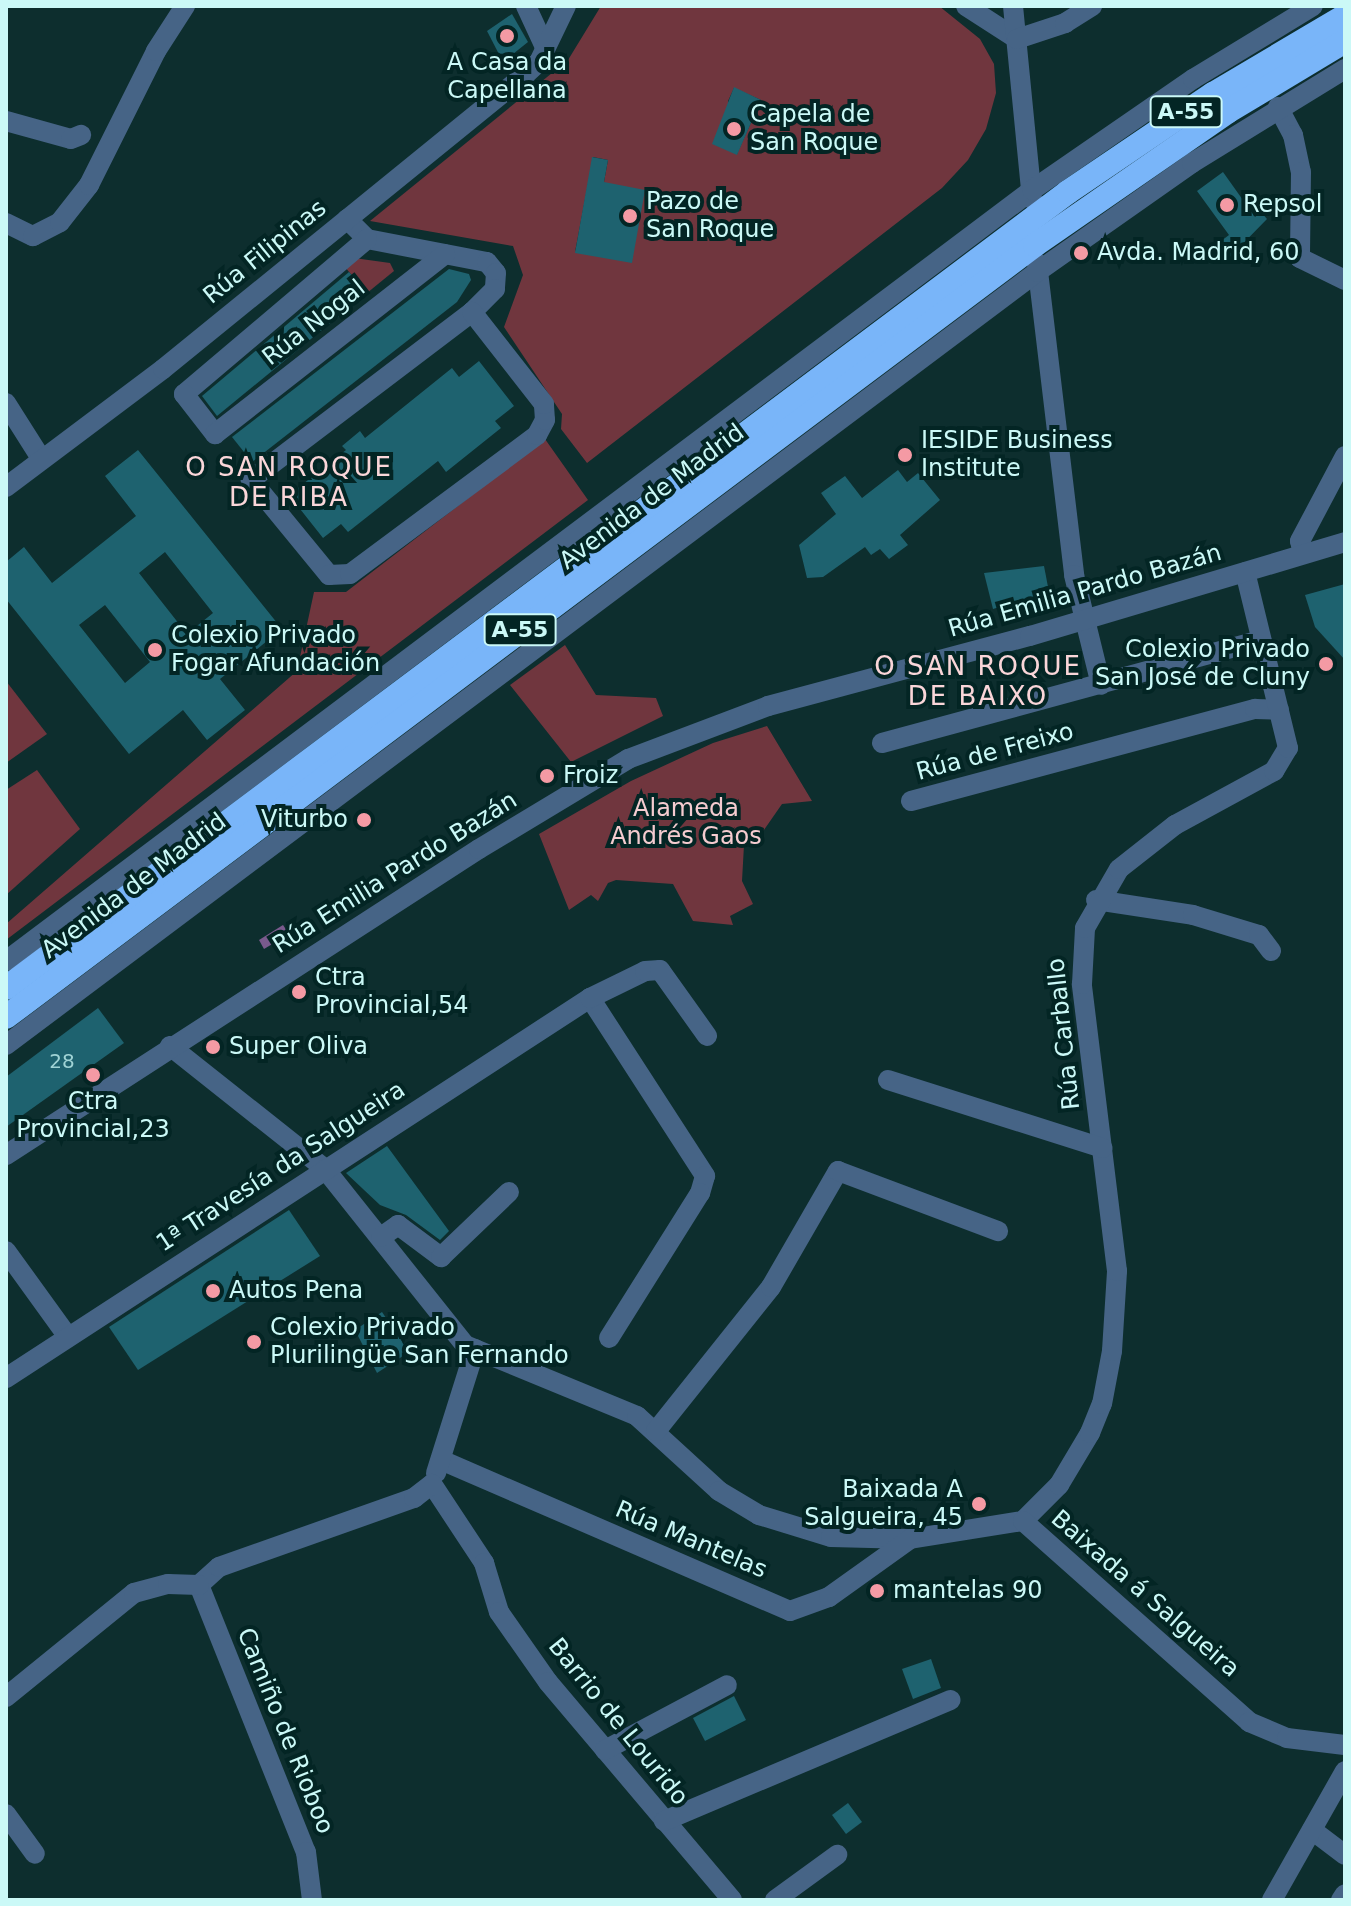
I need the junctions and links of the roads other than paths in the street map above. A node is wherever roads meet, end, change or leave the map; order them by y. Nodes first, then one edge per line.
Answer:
1 (185, 6) edge
2 (526, 6) edge
3 (566, 6) edge
4 (966, 6) edge
5 (1013, 6) edge
6 (1092, 6) edge
7 (1313, 6) edge
8 (1345, 16) edge
9 (1017, 39) junction
10 (1345, 41) edge
11 (544, 45) junction
12 (1345, 69) edge
13 (1278, 107) junction
14 (6, 121) edge
15 (81, 135) dead end
16 (1032, 190) junction
17 (1033, 218) junction
18 (347, 219) junction
19 (6, 223) edge
20 (367, 239) junction
21 (1035, 245) junction
22 (445, 254) junction
23 (1037, 272) junction
24 (1345, 280) edge
25 (472, 312) junction
26 (6, 403) edge
27 (1345, 456) edge
28 (42, 460) junction
29 (6, 487) edge
30 (1345, 542) edge
31 (1303, 554) junction
32 (1245, 572) junction
33 (1085, 618) junction
34 (1261, 640) junction
35 (1101, 685) junction
36 (1279, 710) junction
37 (882, 743) dead end
38 (911, 801) dead end
39 (1096, 900) junction
40 (1271, 951) dead end
41 (6, 961) edge
42 (6, 988) edge
43 (587, 999) junction
44 (6, 1017) edge
45 (707, 1036) dead end
46 (6, 1045) edge
47 (170, 1046) junction
48 (888, 1080) dead end
49 (1102, 1148) junction
50 (6, 1155) edge
51 (325, 1169) junction
52 (509, 1192) dead end
53 (998, 1231) dead end
54 (381, 1237) junction
55 (6, 1251) edge
56 (68, 1337) junction
57 (609, 1338) dead end
58 (475, 1349) junction
59 (6, 1378) edge
60 (656, 1431) junction
61 (441, 1460) junction
62 (432, 1484) junction
63 (1023, 1521) junction
64 (910, 1539) junction
65 (199, 1585) junction
66 (727, 1685) dead end
67 (6, 1697) edge
68 (951, 1700) dead end
69 (1345, 1745) edge
70 (605, 1750) junction
71 (1345, 1771) edge
72 (6, 1814) edge
73 (664, 1821) junction
74 (1312, 1830) junction
75 (35, 1854) dead end
76 (837, 1855) dead end
77 (1345, 1855) edge
78 (1345, 1894) edge
79 (312, 1900) edge
80 (732, 1900) edge
81 (775, 1900) edge
82 (1272, 1900) edge
83 (1341, 1900) edge

1 - 19 street
2 - 11 street
3 - 11 street, Rúa Filipinas
4 - 9 street
5 - 9 street
6 - 9 street
7 - 16 street
8 - 17 highway, Avenida de Madrid / A-55
9 - 16 street
10 - 21 highway, Avenida de Madrid / A-55
11 - 18 street, Rúa Filipinas
12 - 13 street, Avenida de Madrid
13 - 23 street, Avenida de Madrid
13 - 24 street
14 - 15 street
16 - 17 street
16 - 41 street
17 - 21 street
17 - 42 highway, Avenida de Madrid / A-55
18 - 20 street
18 - 28 street, Rúa Filipinas
20 - 22 street
20 - 22 street, Rúa Nogal
21 - 23 street
21 - 44 highway, Avenida de Madrid / A-55
22 - 25 street
23 - 33 street
23 - 46 street, Avenida de Madrid
25 - 25 street
26 - 28 street
27 - 31 street
28 - 29 street, Rúa Filipinas
30 - 31 street, Rúa Emilia Pardo Bazán
31 - 32 street, Rúa Emilia Pardo Bazán
32 - 33 street, Rúa Emilia Pardo Bazán
32 - 34 street, Rúa Carballo
33 - 35 street
33 - 47 street, Rúa Emilia Pardo Bazán
34 - 35 street
34 - 36 street, Rúa Carballo
35 - 37 street
36 - 38 street, Rúa de Freixo
36 - 39 street, Rúa Carballo
39 - 40 street
39 - 49 street, Rúa Carballo
43 - 45 street, 1ª Travesía da Salgueira
43 - 51 street, 1ª Travesía da Salgueira
43 - 57 street
47 - 50 street, Rúa Emilia Pardo Bazán
47 - 51 street, Baixada á Salgueira
48 - 49 street
49 - 63 street, Rúa Carballo
51 - 54 street, Baixada á Salgueira
51 - 56 street, 1ª Travesía da Salgueira
52 - 54 street
53 - 60 street
54 - 58 street, Baixada á Salgueira
55 - 56 street
56 - 59 street, 1ª Travesía da Salgueira
58 - 60 street, Baixada á Salgueira
58 - 61 street
60 - 64 street, Baixada á Salgueira
61 - 62 street
61 - 64 street, Rúa Mantelas
62 - 65 street
62 - 70 street, Barrio de Lourido
63 - 64 street, Baixada á Salgueira
63 - 69 street, Baixada á Salgueira
65 - 67 street
65 - 79 street, Camiño de Rioboo
66 - 70 street
68 - 73 street
70 - 73 street, Barrio de Lourido
71 - 74 street
72 - 75 street
73 - 80 street, Barrio de Lourido
74 - 77 street
74 - 82 street
76 - 81 street
78 - 83 street

